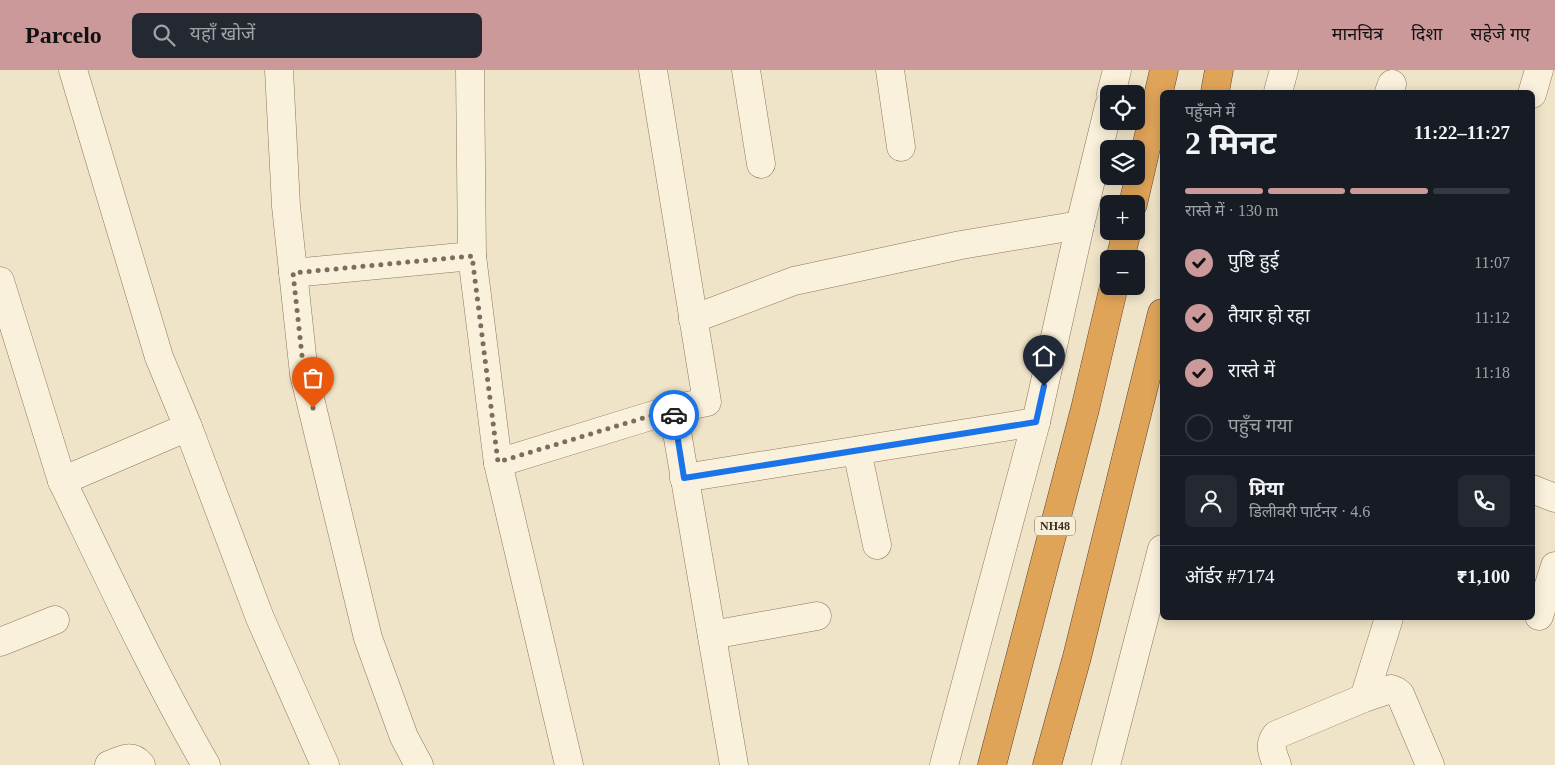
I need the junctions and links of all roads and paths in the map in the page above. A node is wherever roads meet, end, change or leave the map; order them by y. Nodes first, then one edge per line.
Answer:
1 (73, 70) edge
2 (279, 70) edge
3 (470, 70) edge
4 (653, 70) edge
5 (746, 70) edge
6 (890, 70) edge
7 (1117, 70) edge
8 (1164, 70) edge
9 (1219, 70) edge
10 (1284, 70) edge
11 (1539, 70) edge
12 (1113, 85) edge
13 (1215, 90) edge
14 (1279, 90) edge
15 (1533, 90) edge
16 (1103, 130) edge
17 (901, 147) dead end
18 (761, 164) dead end
19 (1135, 195) edge
20 (1080, 225) junction
21 (472, 256) junction
22 (293, 273) junction
23 (0, 282) edge
24 (1112, 295) edge
25 (693, 319) junction
26 (1160, 321) edge
27 (673, 409) junction
28 (1036, 422) junction
29 (188, 427) junction
30 (857, 451) junction
31 (498, 462) junction
32 (684, 478) junction
33 (62, 481) junction
34 (1535, 490) edge
35 (1555, 498) edge
36 (877, 545) dead end
37 (1160, 557) edge
38 (1555, 566) edge
39 (817, 616) dead end
40 (1539, 616) dead end
41 (55, 620) dead end
42 (1388, 620) edge
43 (712, 636) junction
44 (0, 642) edge
45 (1364, 698) junction
46 (109, 765) edge
47 (141, 765) edge
48 (206, 765) edge
49 (325, 765) edge
50 (419, 765) edge
51 (569, 765) edge
52 (734, 765) edge
53 (944, 765) edge
54 (992, 765) edge
55 (1047, 765) edge
56 (1106, 765) edge
57 (1277, 765) edge
58 (1430, 765) edge

1 - 29 street
2 - 22 street
3 - 21 street
4 - 25 street
5 - 18 street
6 - 17 street
7 - 12 street
8 - 19 highway
9 - 13 highway
10 - 14 street
11 - 15 street
16 - 20 street
20 - 25 street
20 - 28 street
21 - 22 street
21 - 31 street
22 - 50 street
23 - 33 street
24 - 54 highway, NH48
25 - 27 street
26 - 55 highway
27 - 31 street
27 - 32 street
28 - 30 street
28 - 53 street
29 - 33 street
29 - 49 street
30 - 32 street
30 - 36 street
31 - 51 street
32 - 43 street
33 - 48 street
34 - 35 street
37 - 56 street
38 - 40 street
39 - 43 street
41 - 44 street
42 - 45 street
43 - 52 street
45 - 57 street
45 - 58 street
46 - 47 street

